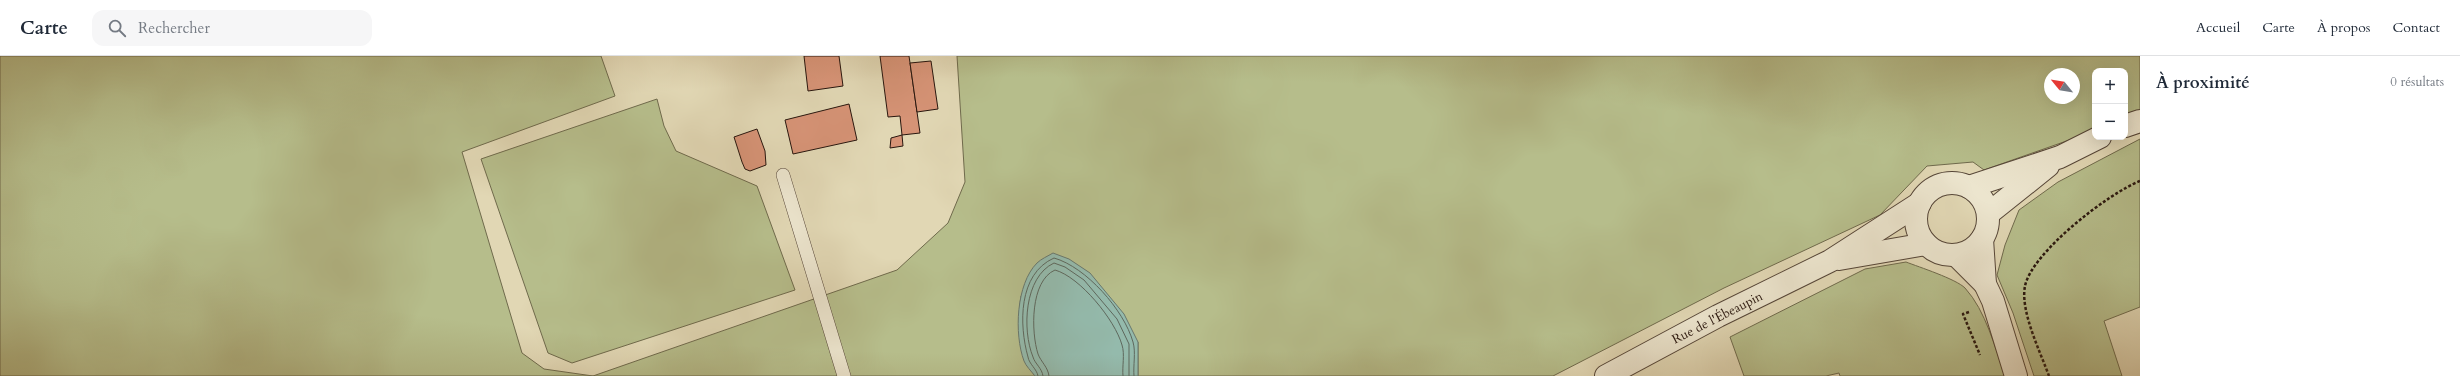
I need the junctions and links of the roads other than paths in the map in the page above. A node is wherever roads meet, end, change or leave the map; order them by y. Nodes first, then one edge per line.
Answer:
1 (2140, 121) edge
2 (2128, 125) edge
3 (2094, 140) edge
4 (2060, 157) junction
5 (783, 175) dead end
6 (1969, 187) junction
7 (1920, 203) junction
8 (1988, 214) junction
9 (1982, 239) junction
10 (1926, 244) junction
11 (1956, 255) junction
12 (1830, 261) junction
13 (1985, 284) junction
14 (844, 376) edge
15 (1606, 376) edge
16 (2016, 376) edge

1 - 2 street
3 - 4 street
4 - 6 street
4 - 8 street
5 - 14 lane
6 - 7 street
6 - 8 street
7 - 10 street
7 - 12 street, Rue de l'Ébeaupin
8 - 9 street
9 - 11 street
9 - 13 street
10 - 11 street
10 - 12 street, Rue de l'Ébeaupin
11 - 13 street
12 - 15 street, Rue de l'Ébeaupin
13 - 16 street

